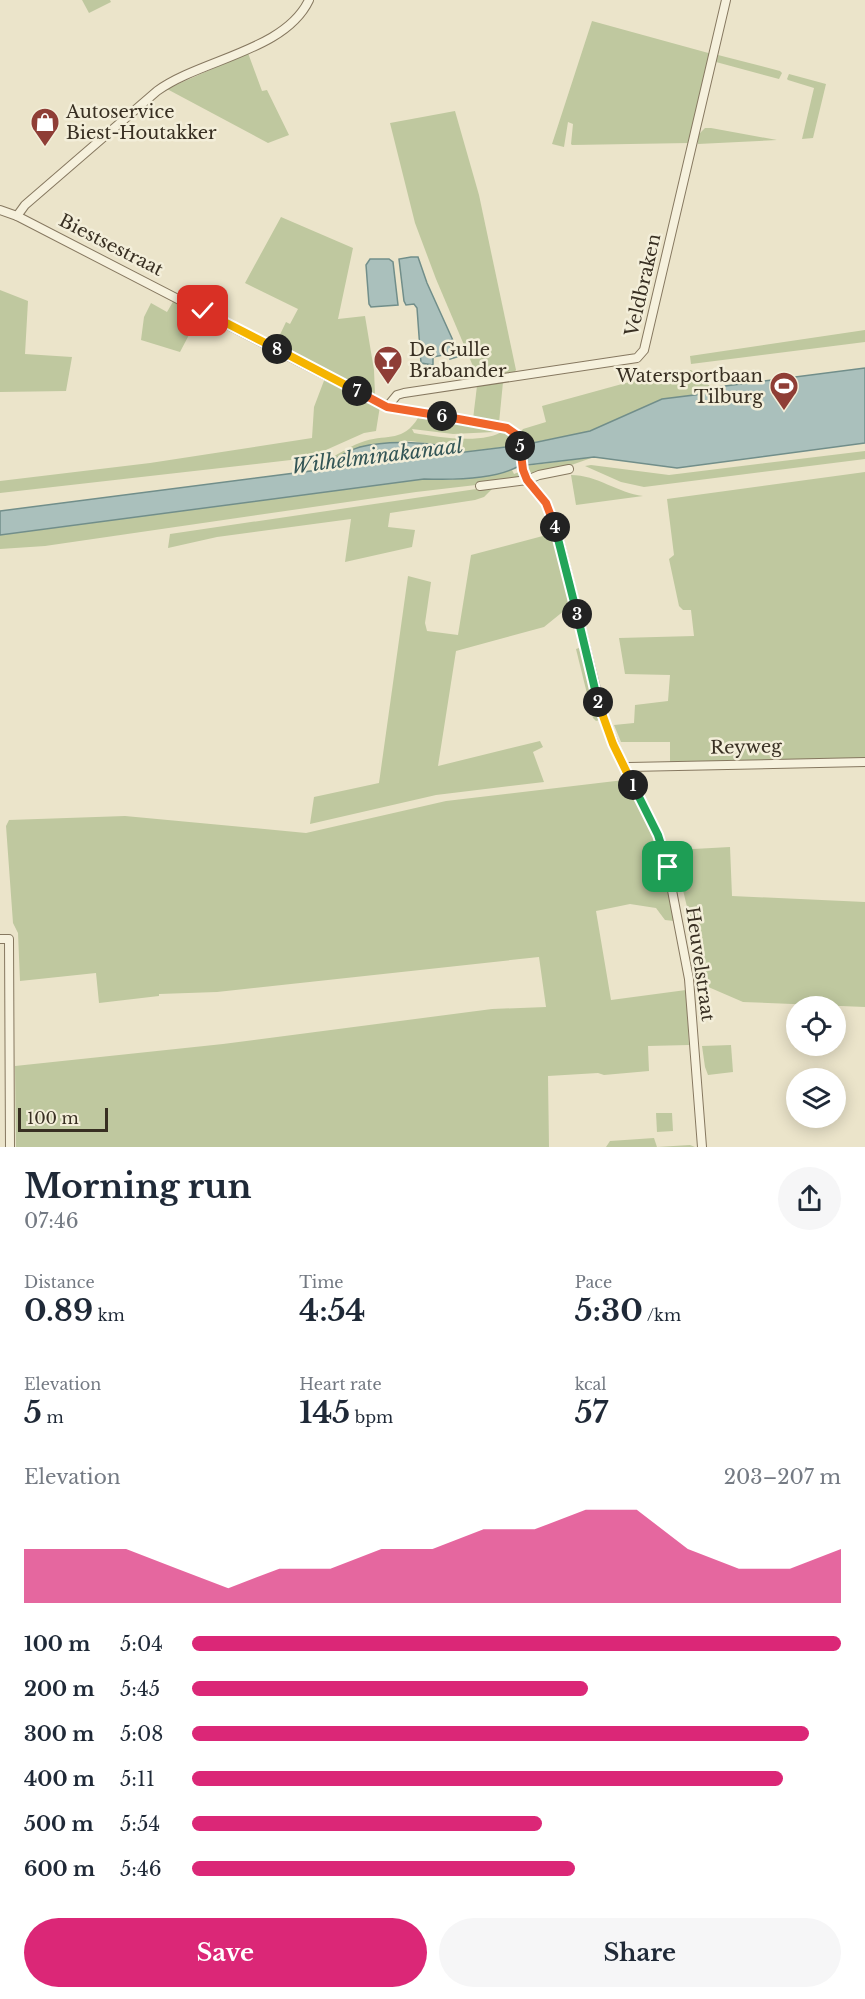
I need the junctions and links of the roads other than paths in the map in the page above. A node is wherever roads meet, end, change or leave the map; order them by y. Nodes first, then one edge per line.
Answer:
1 (309, 0) edge
2 (726, 0) edge
3 (0, 210) edge
4 (17, 216) junction
5 (387, 407) junction
6 (569, 469) dead end
7 (527, 480) junction
8 (480, 486) dead end
9 (553, 519) joint
10 (865, 762) edge
11 (628, 767) dead end
12 (4, 939) edge
13 (10, 1147) edge
14 (702, 1147) edge

1 - 4 street
2 - 5 street, Veldbraken
3 - 4 street, Biestsestraat
4 - 5 street, Biestsestraat
5 - 7 street, Biestsestraat
6 - 7 street
7 - 8 street
7 - 9 street, Biestsestraat
9 - 14 street, Heuvelstraat
10 - 11 street, Reyweg
12 - 13 street

